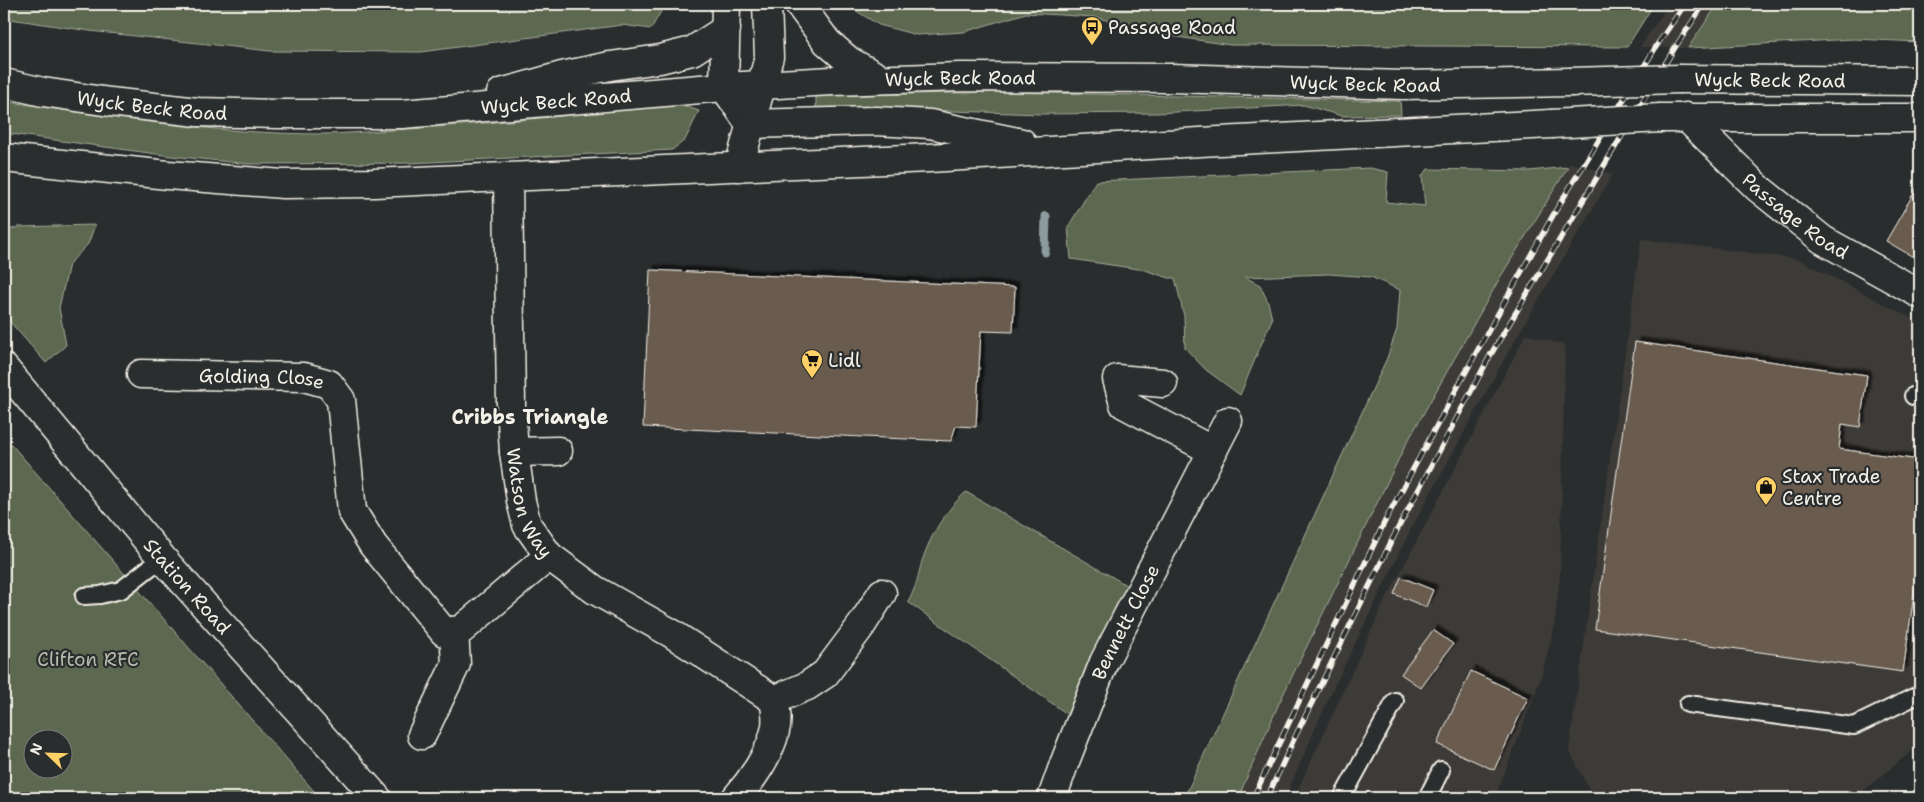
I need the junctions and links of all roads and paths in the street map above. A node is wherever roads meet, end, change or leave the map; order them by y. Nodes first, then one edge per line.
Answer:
1 (768, 4) edge
2 (799, 4) edge
3 (726, 16) edge
4 (883, 80) junction
5 (1920, 81) edge
6 (4, 83) edge
7 (761, 85) junction
8 (724, 87) junction
9 (434, 111) junction
10 (1673, 118) junction
11 (1920, 118) edge
12 (750, 124) junction
13 (1058, 150) junction
14 (4, 158) edge
15 (739, 167) junction
16 (508, 178) junction
17 (1920, 294) edge
18 (4, 368) edge
19 (142, 374) dead end
20 (1163, 383) dead end
21 (1228, 421) dead end
22 (558, 451) dead end
23 (1213, 451) junction
24 (514, 452) junction
25 (549, 556) junction
26 (162, 558) junction
27 (882, 593) dead end
28 (84, 596) dead end
29 (454, 631) junction
30 (1920, 694) edge
31 (774, 700) junction
32 (1395, 701) dead end
33 (1688, 704) dead end
34 (422, 735) dead end
35 (1441, 770) dead end
36 (750, 793) edge
37 (377, 798) edge
38 (1052, 798) edge
39 (1342, 798) edge
40 (1427, 798) edge

1 - 7 main road
2 - 4 main road
3 - 8 main road
3 - 9 main road
4 - 5 main road, Wyck Beck Road, bridge
4 - 7 main road, Wyck Beck Road
6 - 9 main road, Wyck Beck Road
7 - 8 main road, Wyck Beck Road
7 - 12 main road
8 - 9 main road, Wyck Beck Road
8 - 12 main road
10 - 11 main road, Wyck Beck Road
10 - 13 main road, Wyck Beck Road, bridge
10 - 17 main road, Passage Road
12 - 13 main road
12 - 15 main road
13 - 15 main road, Wyck Beck Road
14 - 16 main road, Wyck Beck Road
15 - 16 main road, Wyck Beck Road
16 - 24 main road, Watson Way
18 - 26 main road, Station Road
19 - 29 main road, Golding Close
20 - 23 main road
21 - 23 main road, Bennett Close
22 - 24 main road
23 - 38 main road, Bennett Close
24 - 25 main road, Watson Way
25 - 29 main road
25 - 31 main road, Watson Way
26 - 28 lane
26 - 37 main road, Station Road
27 - 31 main road
29 - 34 main road
30 - 33 lane
31 - 36 main road
32 - 39 lane
35 - 40 lane

